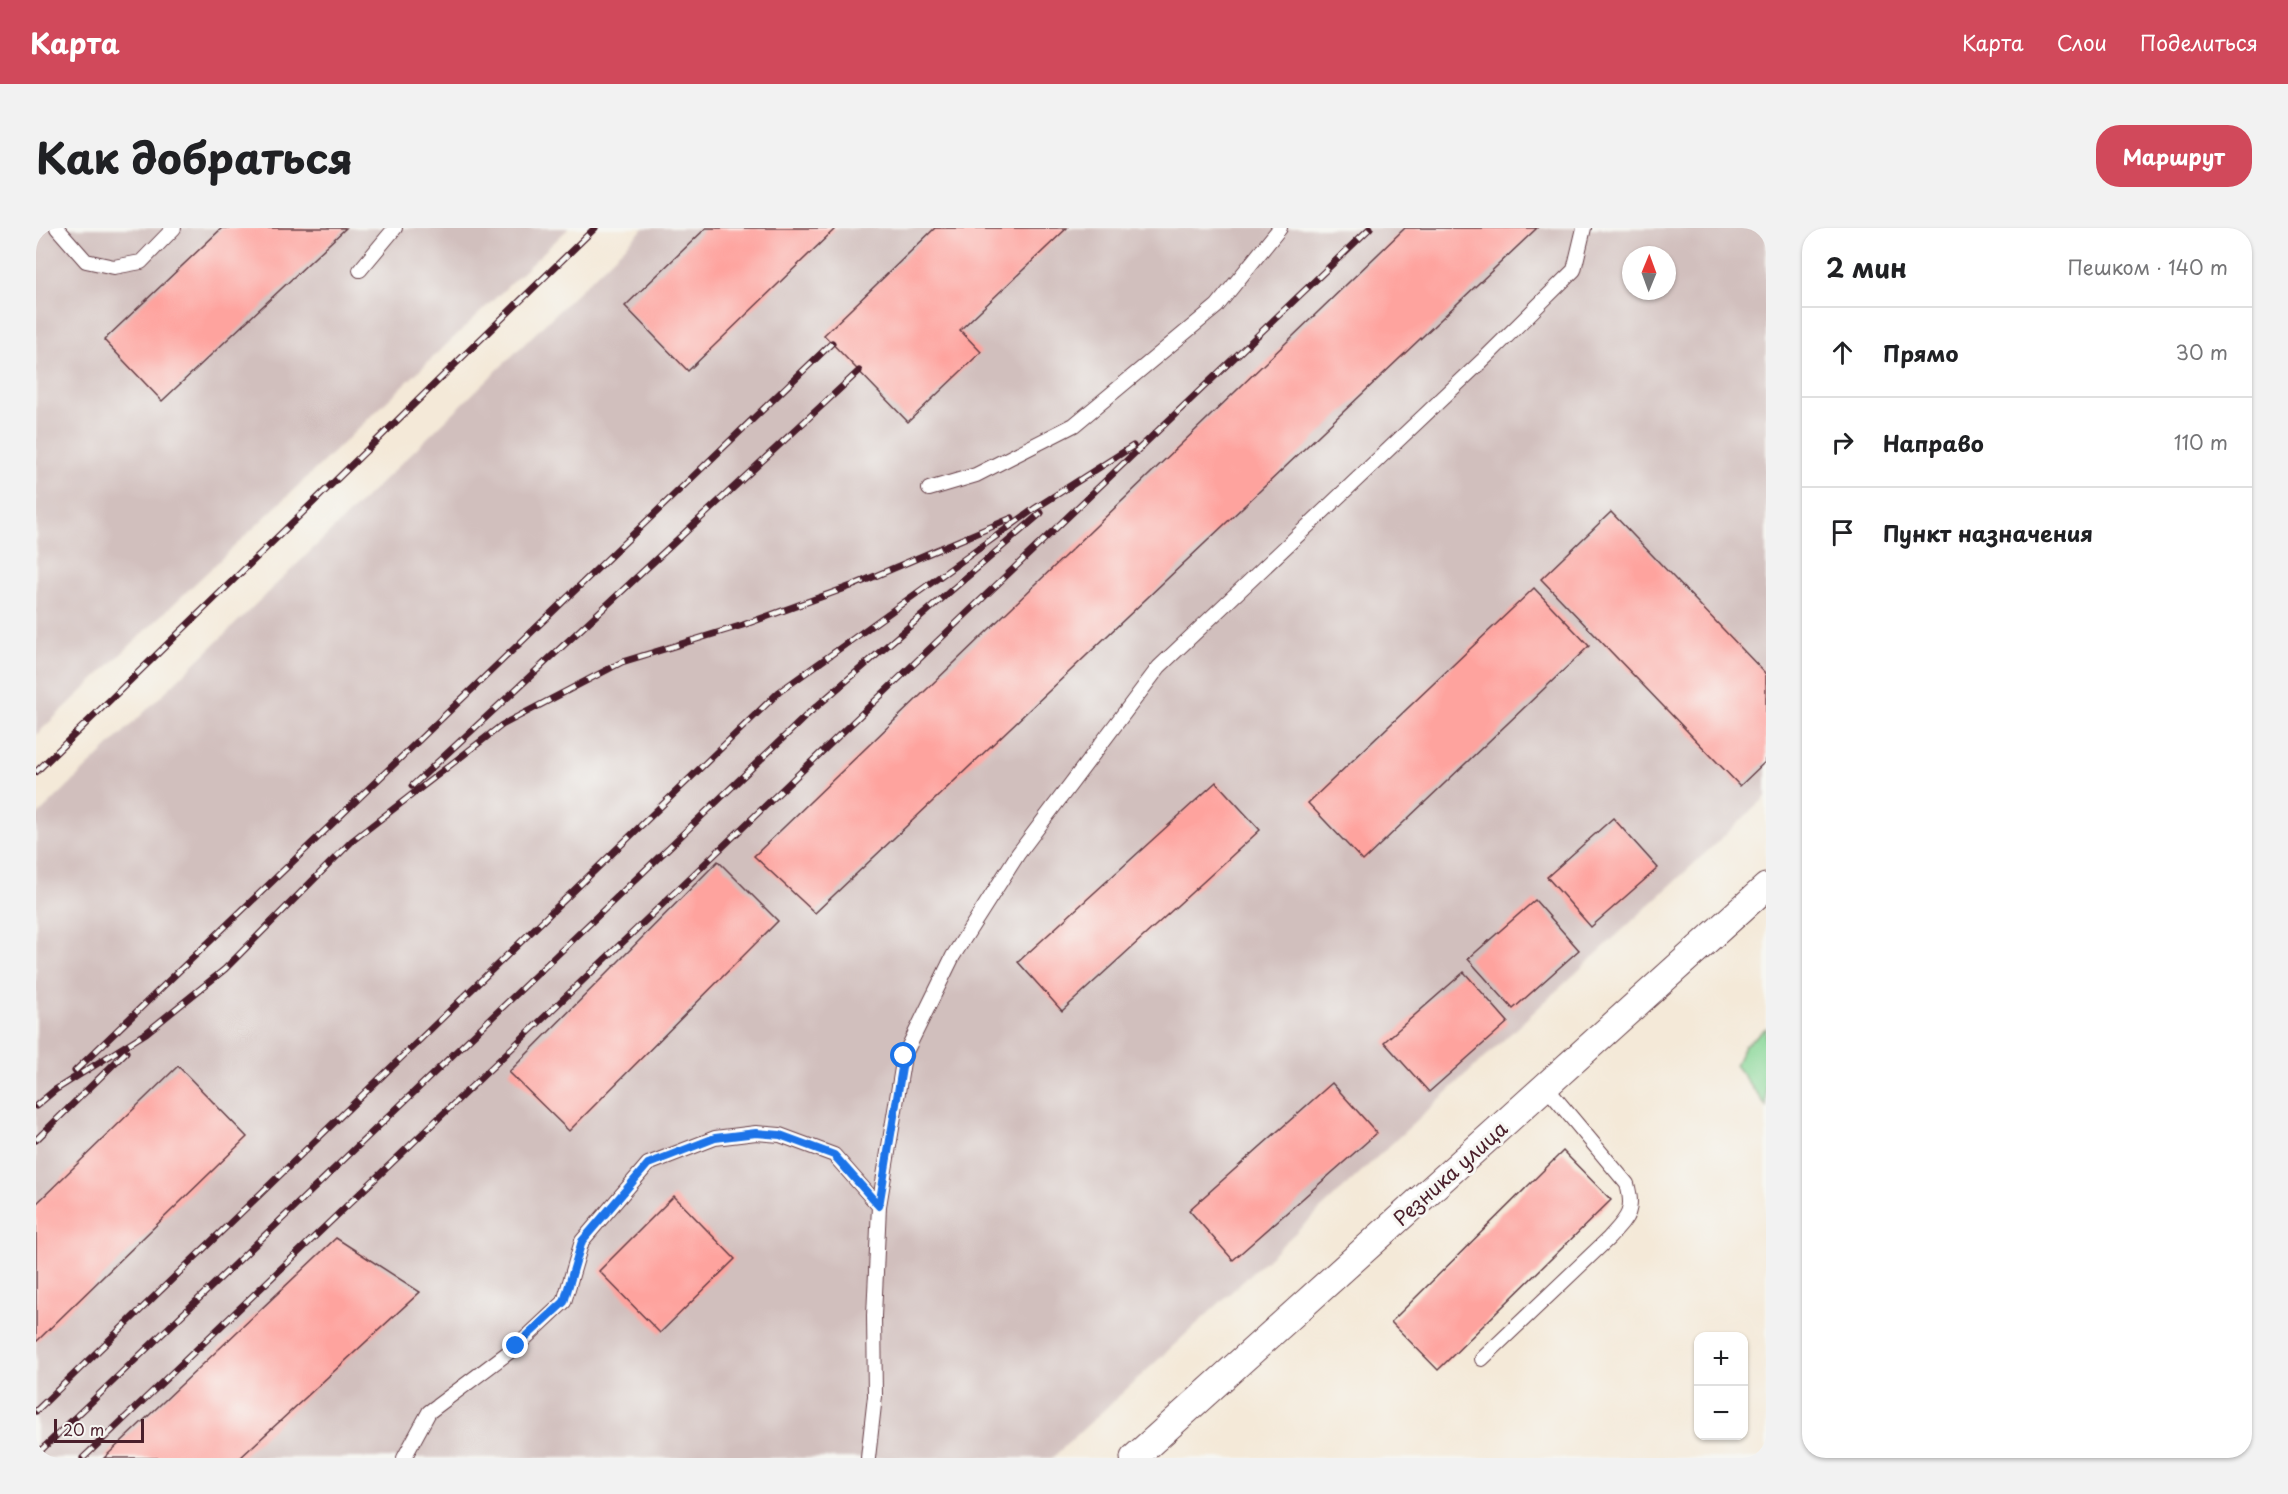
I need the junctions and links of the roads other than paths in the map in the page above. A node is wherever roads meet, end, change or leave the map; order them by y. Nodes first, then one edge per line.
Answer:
1 (57, 228) edge
2 (174, 228) edge
3 (395, 228) edge
4 (1280, 228) edge
5 (1584, 228) edge
6 (360, 270) dead end
7 (929, 489) dead end
8 (1766, 888) edge
9 (1546, 1087) junction
10 (879, 1206) junction
11 (1482, 1359) dead end
12 (404, 1458) edge
13 (868, 1458) edge
14 (1134, 1458) edge

1 - 2 lane
3 - 6 lane
4 - 7 lane
5 - 10 lane
8 - 9 street, Резника улица
9 - 11 lane
9 - 14 street, Резника улица
10 - 12 lane
10 - 13 lane

